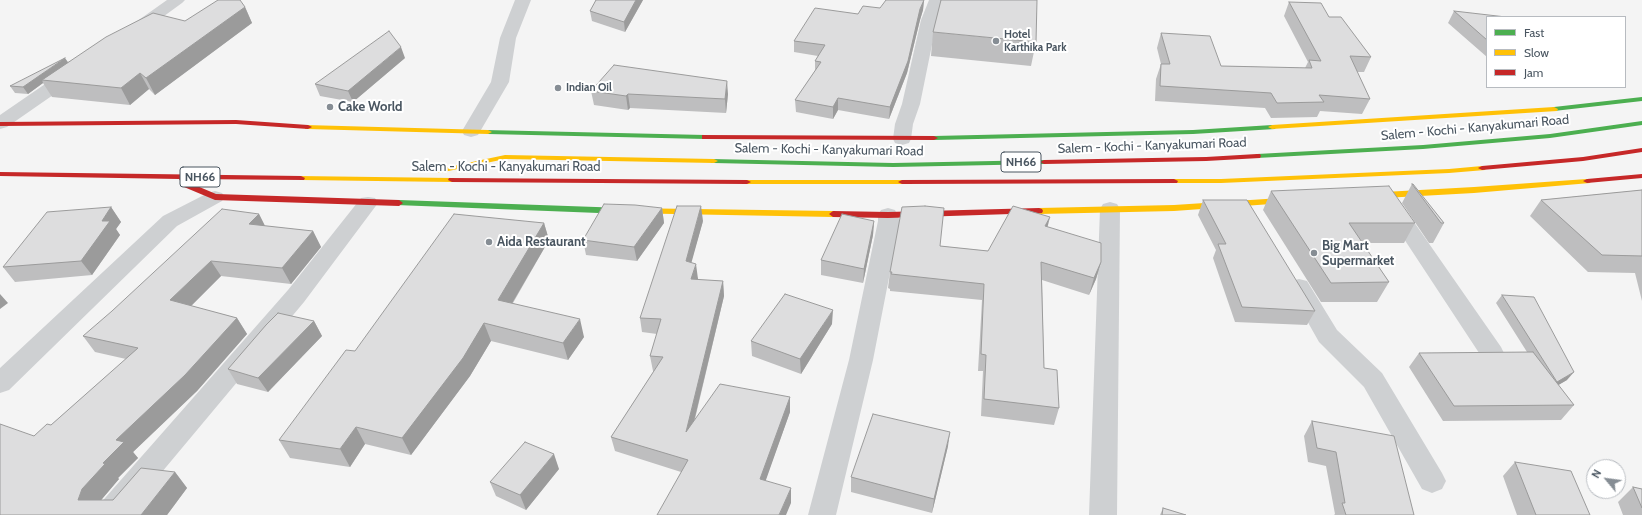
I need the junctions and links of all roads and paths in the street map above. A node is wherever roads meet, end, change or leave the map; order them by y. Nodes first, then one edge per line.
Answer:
1 (177, 0) edge
2 (523, 0) edge
3 (937, 0) edge
4 (122, 38) edge
5 (84, 65) edge
6 (1642, 100) edge
7 (0, 124) edge
8 (1642, 124) edge
9 (471, 131) junction
10 (902, 139) junction
11 (1642, 150) edge
12 (0, 174) edge
13 (181, 176) junction
14 (1642, 176) edge
15 (400, 179) junction
16 (1384, 195) junction
17 (215, 197) junction
18 (1353, 197) edge
19 (1307, 200) edge
20 (368, 203) junction
21 (1246, 203) junction
22 (1110, 209) junction
23 (888, 215) junction
24 (1261, 227) edge
25 (1289, 271) edge
26 (1492, 353) edge
27 (0, 383) edge
28 (1432, 481) dead end
29 (108, 515) edge
30 (822, 515) edge
31 (1103, 515) edge

1 - 4 street
2 - 9 street
3 - 10 street
5 - 7 street
6 - 10 main road
7 - 9 main road
8 - 15 main road, Salem - Kochi - Kanyakumari Road / NH66
9 - 10 main road
11 - 15 main road, Salem - Kochi - Kanyakumari Road / NH66
12 - 13 main road, Salem - Kochi - Kanyakumari Road / NH66
13 - 15 main road, Salem - Kochi - Kanyakumari Road / NH66
13 - 17 main road
14 - 16 main road
16 - 18 main road
16 - 26 street
17 - 20 main road
17 - 27 street
19 - 21 main road
20 - 23 main road
20 - 29 street
21 - 22 main road
21 - 24 street
22 - 23 main road
22 - 31 street
23 - 30 street
25 - 28 street

